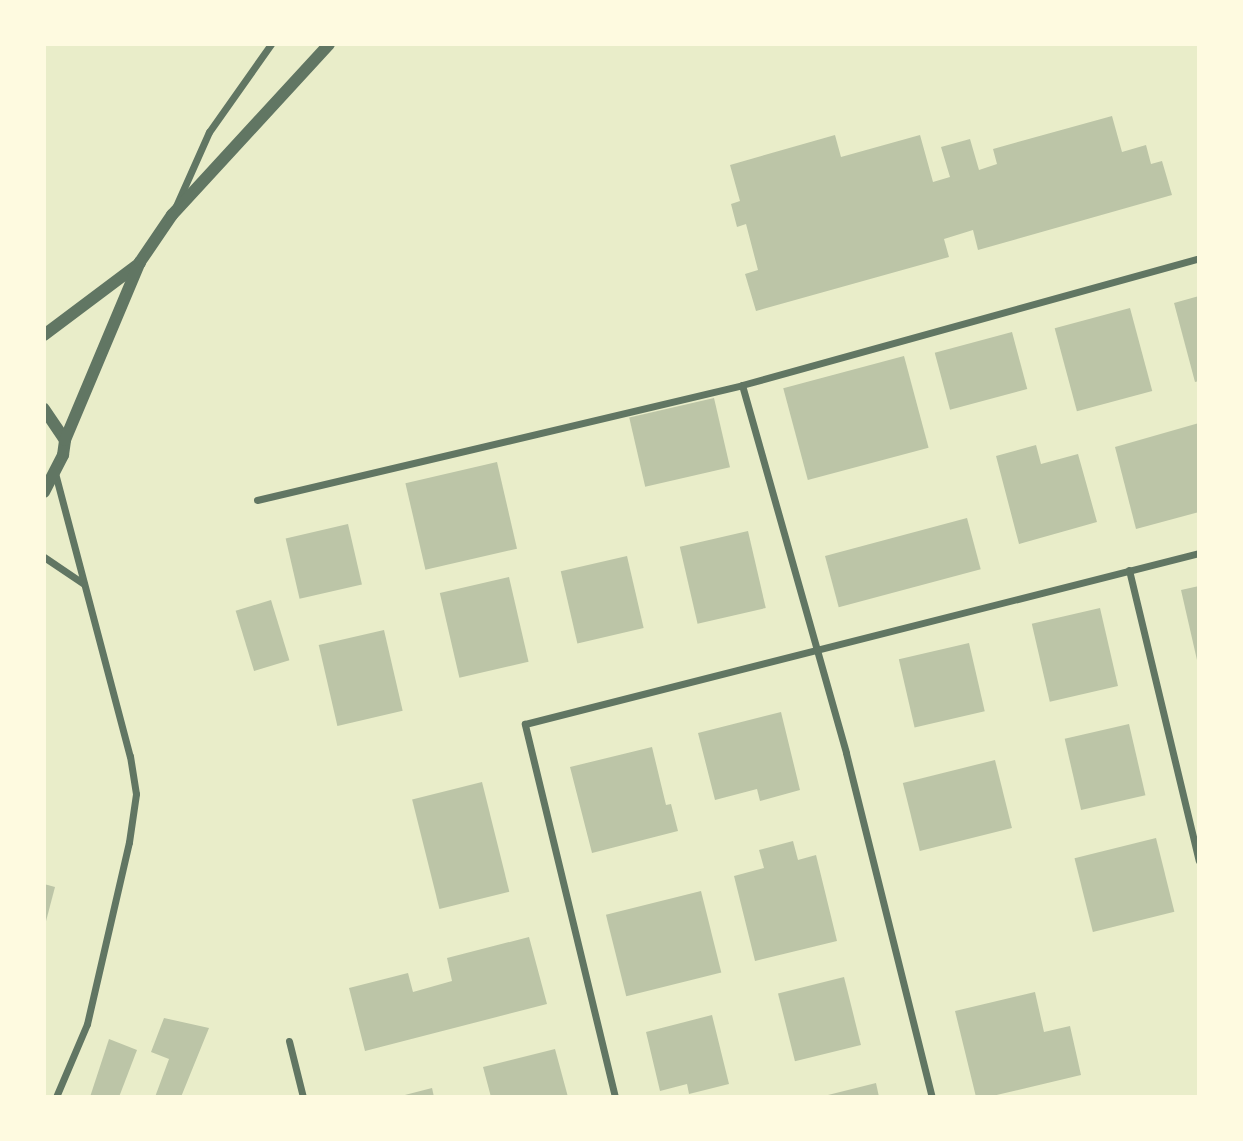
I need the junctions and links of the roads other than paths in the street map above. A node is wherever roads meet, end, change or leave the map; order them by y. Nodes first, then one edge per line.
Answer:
1 (271, 44) edge
2 (329, 44) edge
3 (172, 215) junction
4 (1199, 258) edge
5 (140, 262) junction
6 (44, 335) edge
7 (742, 385) junction
8 (44, 409) edge
9 (65, 440) junction
10 (55, 473) junction
11 (44, 492) edge
12 (257, 500) dead end
13 (1199, 554) edge
14 (44, 557) edge
15 (1129, 570) junction
16 (85, 584) junction
17 (817, 651) junction
18 (1199, 861) edge
19 (289, 1041) dead end
20 (56, 1097) edge
21 (303, 1097) edge
22 (615, 1097) edge
23 (932, 1097) edge

1 - 3 street
2 - 3 street
3 - 5 street
4 - 7 street
5 - 6 street
5 - 9 street
7 - 12 street
7 - 17 street
8 - 9 street
9 - 10 street
10 - 11 street
10 - 16 street
13 - 15 street
14 - 16 street
15 - 17 street
15 - 18 street
16 - 20 street
17 - 22 street
17 - 23 street
19 - 21 street

